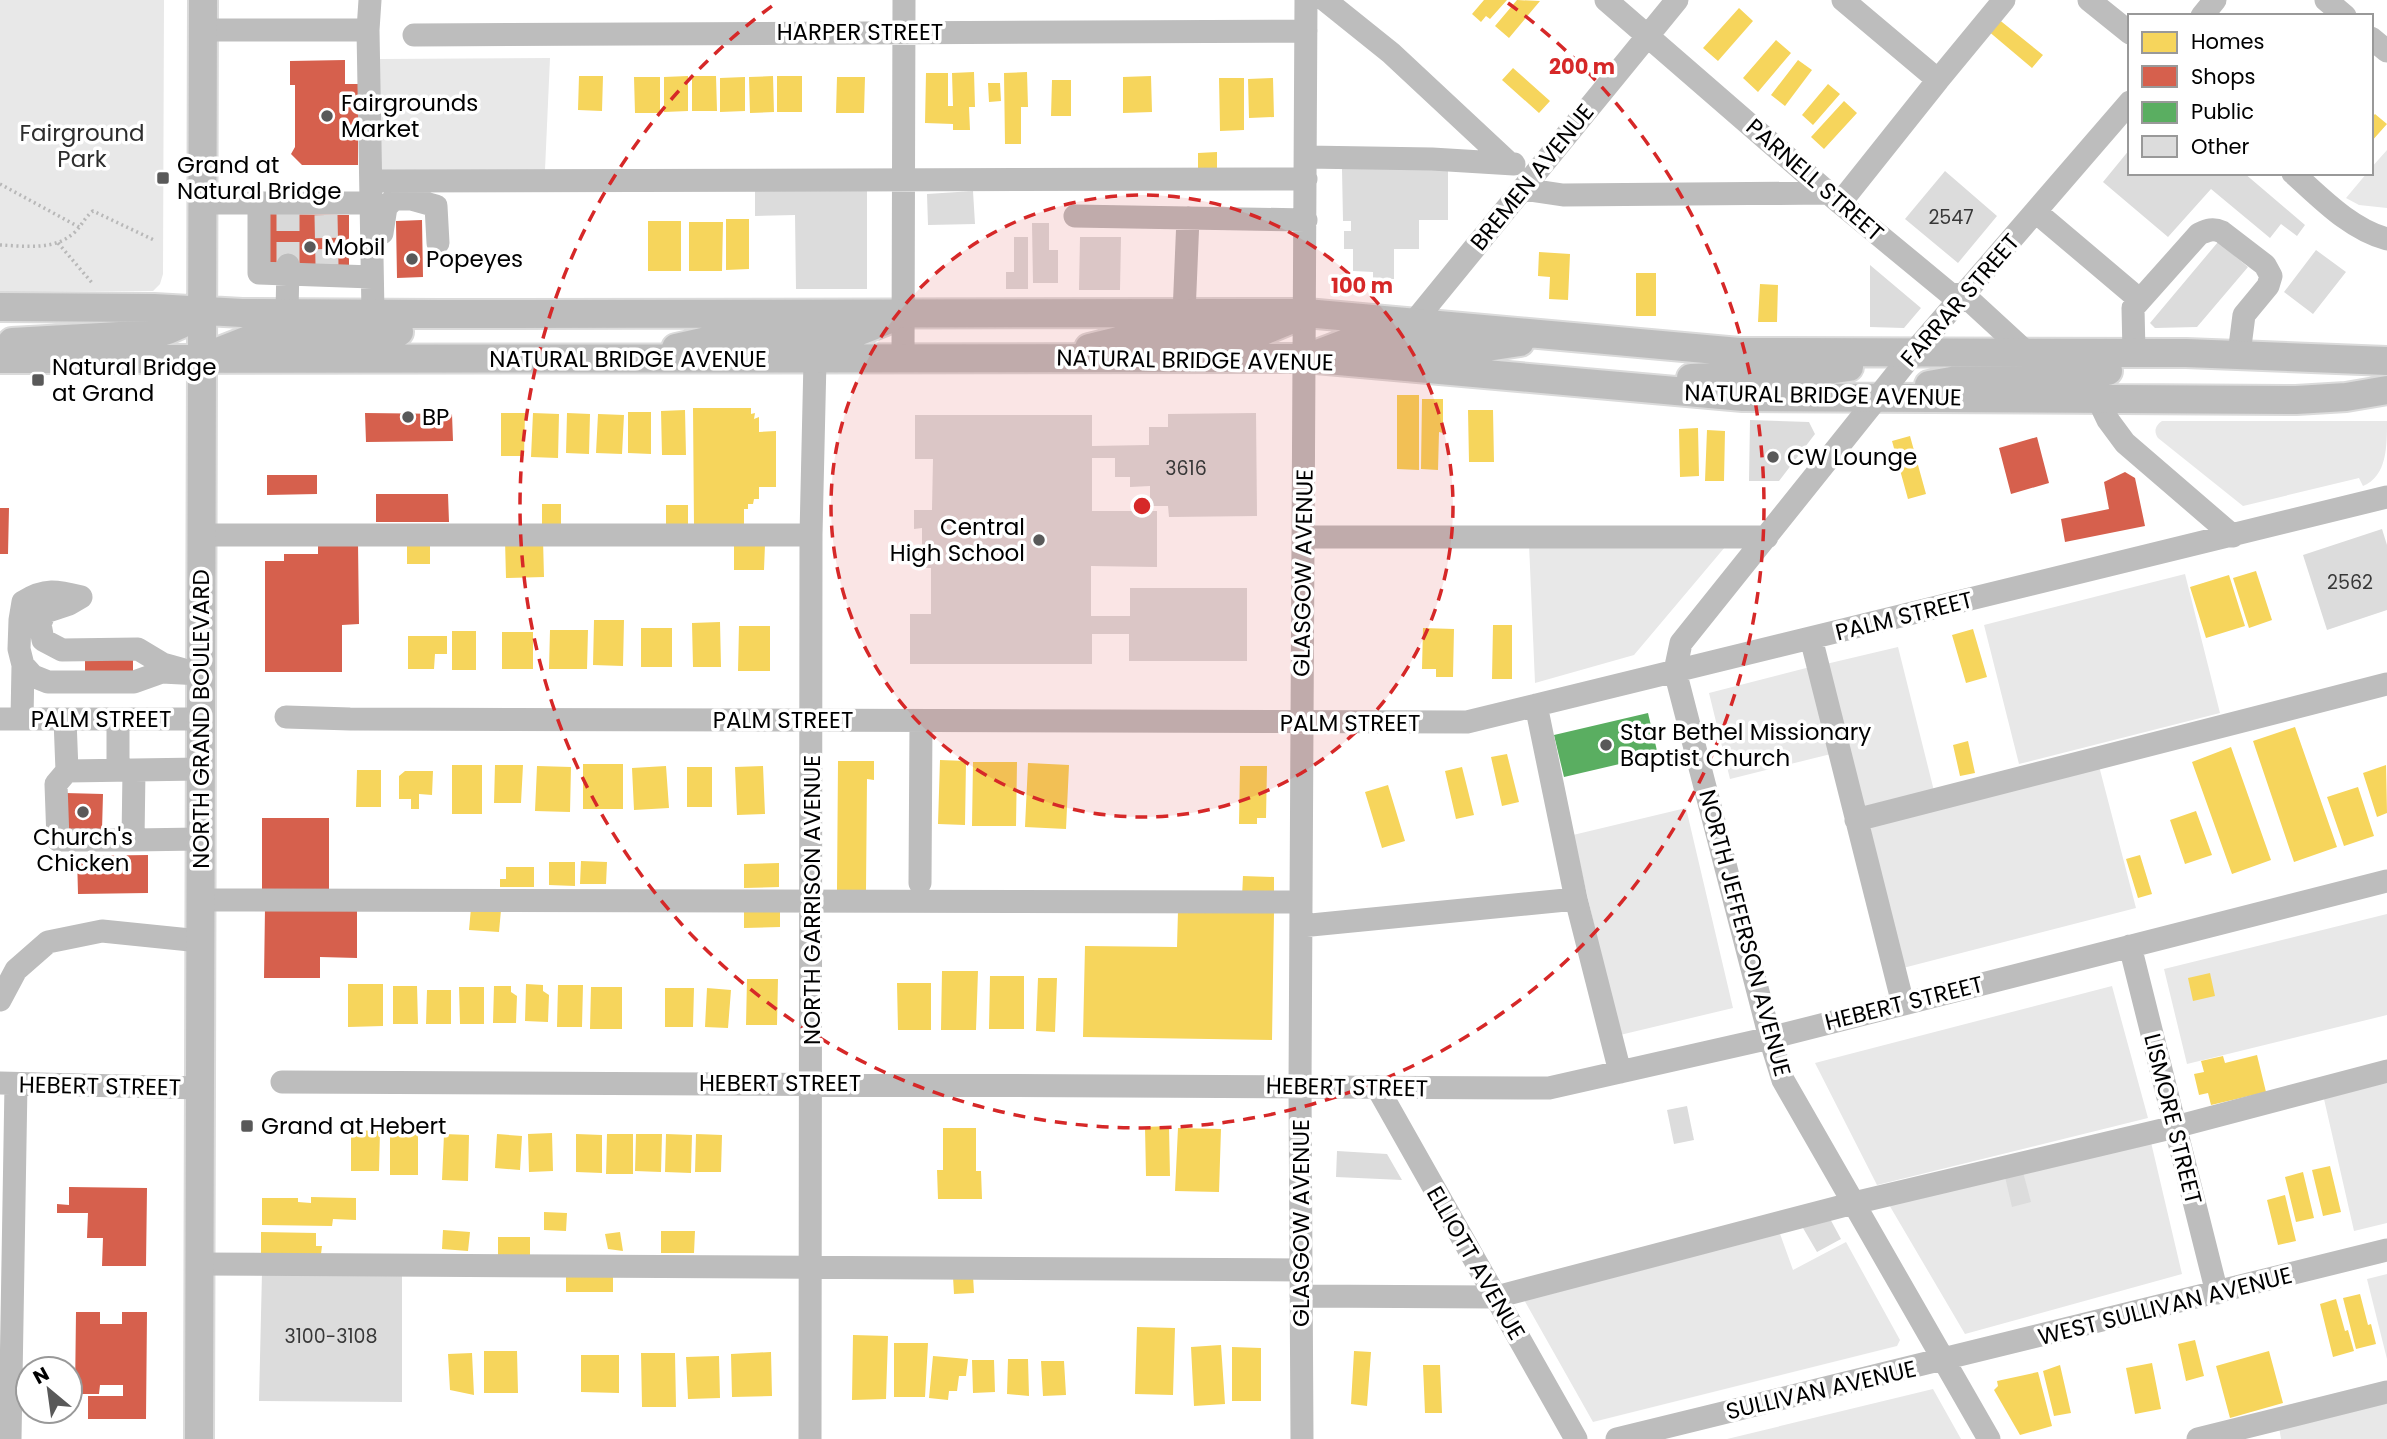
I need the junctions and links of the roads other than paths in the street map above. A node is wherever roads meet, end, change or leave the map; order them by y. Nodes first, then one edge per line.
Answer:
1 (203, 0) edge
2 (370, 0) edge
3 (904, 0) edge
4 (1307, 0) edge
5 (1325, 0) edge
6 (1606, 0) edge
7 (1677, 0) edge
8 (1843, 0) edge
9 (2004, 0) edge
10 (2090, 0) edge
11 (2215, 0) edge
12 (2326, 0) edge
13 (2204, 14) edge
14 (2343, 14) edge
15 (203, 30) junction
16 (368, 30) junction
17 (1306, 31) junction
18 (2128, 31) edge
19 (905, 32) junction
20 (414, 35) dead end
21 (1648, 35) junction
22 (2373, 40) edge
23 (2387, 51) edge
24 (1938, 80) junction
25 (2128, 104) edge
26 (1510, 164) junction
27 (1541, 166) junction
28 (1306, 168) junction
29 (2295, 175) edge
30 (904, 181) junction
31 (1523, 189) junction
32 (371, 192) junction
33 (1835, 198) junction
34 (259, 202) junction
35 (203, 203) junction
36 (2036, 212) junction
37 (1075, 216) dead end
38 (1188, 218) junction
39 (1306, 220) junction
40 (2387, 239) edge
41 (438, 243) dead end
42 (288, 270) junction
43 (378, 281) junction
44 (1965, 296) junction
45 (2140, 300) junction
46 (0, 307) edge
47 (202, 310) junction
48 (287, 312) junction
49 (373, 313) junction
50 (1306, 313) junction
51 (477, 314) junction
52 (903, 314) junction
53 (1184, 314) junction
54 (1414, 322) junction
55 (1565, 336) junction
56 (0, 343) edge
57 (1914, 352) junction
58 (2027, 353) junction
59 (2133, 353) junction
60 (2186, 353) junction
61 (2239, 354) junction
62 (1305, 358) junction
63 (0, 359) edge
64 (629, 359) junction
65 (904, 359) junction
66 (1042, 359) junction
67 (202, 360) junction
68 (815, 360) junction
69 (2387, 361) edge
70 (1615, 386) junction
71 (2387, 390) edge
72 (1878, 397) junction
73 (2098, 399) junction
74 (2387, 497) edge
75 (202, 535) junction
76 (811, 535) junction
77 (2233, 536) junction
78 (1304, 537) junction
79 (1767, 537) junction
80 (1811, 638) junction
81 (23, 665) junction
82 (1675, 671) junction
83 (201, 674) junction
84 (2387, 684) edge
85 (1536, 705) junction
86 (286, 717) dead end
87 (11, 719) edge
88 (65, 719) junction
89 (118, 719) junction
90 (201, 719) junction
91 (813, 720) junction
92 (921, 721) junction
93 (1301, 723) junction
94 (201, 769) junction
95 (126, 770) junction
96 (67, 771) junction
97 (1856, 820) junction
98 (200, 839) junction
99 (133, 840) junction
100 (2387, 881) edge
101 (920, 883) dead end
102 (1576, 899) junction
103 (201, 900) junction
104 (1301, 901) junction
105 (812, 902) junction
106 (1301, 926) junction
107 (200, 941) junction
108 (2130, 946) junction
109 (0, 1000) edge
110 (1903, 1003) junction
111 (1770, 1038) junction
112 (1620, 1072) junction
113 (2387, 1072) edge
114 (282, 1082) dead end
115 (811, 1083) junction
116 (8, 1084) edge
117 (1300, 1086) junction
118 (1377, 1087) junction
119 (200, 1088) junction
120 (2175, 1127) junction
121 (1854, 1203) junction
122 (2387, 1250) edge
123 (200, 1264) junction
124 (811, 1267) junction
125 (6, 1268) edge
126 (1301, 1270) junction
127 (2217, 1293) junction
128 (1301, 1296) junction
129 (1496, 1297) junction
130 (1944, 1361) junction
131 (2387, 1392) edge
132 (10, 1439) edge
133 (199, 1439) edge
134 (810, 1439) edge
135 (1302, 1439) edge
136 (1576, 1439) edge
137 (1617, 1439) edge
138 (1989, 1439) edge
139 (2198, 1439) edge

1 - 15 main road, NORTH GRAND BOULEVARD
2 - 16 street
3 - 19 street
4 - 17 street, GLASGOW AVENUE
5 - 26 street
6 - 21 street, PARNELL STREET
7 - 21 street, BREMEN AVENUE
8 - 24 street
9 - 24 street
10 - 18 street
11 - 13 street
12 - 14 street
15 - 16 street
15 - 35 main road, NORTH GRAND BOULEVARD
16 - 32 street
17 - 19 street, HARPER STREET
17 - 28 street, GLASGOW AVENUE
19 - 20 street, HARPER STREET
19 - 30 street
21 - 27 street, BREMEN AVENUE
21 - 33 street, PARNELL STREET
22 - 23 street
24 - 33 street
25 - 36 street, FARRAR STREET
26 - 27 street
26 - 28 street
27 - 31 street, BREMEN AVENUE
28 - 30 street
28 - 39 street, GLASGOW AVENUE
29 - 40 street
30 - 32 street
30 - 52 street
31 - 33 street
31 - 54 street, BREMEN AVENUE
32 - 34 street
32 - 43 street
33 - 44 street, PARNELL STREET
34 - 35 street
34 - 42 street
35 - 47 main road, NORTH GRAND BOULEVARD
36 - 44 street, FARRAR STREET
36 - 45 street
37 - 38 street
38 - 39 street
38 - 53 street
39 - 50 street, GLASGOW AVENUE
41 - 43 street
42 - 43 street
42 - 48 street
43 - 49 street
44 - 57 street, FARRAR STREET
44 - 58 street, PARNELL STREET
45 - 59 street
45 - 61 street
46 - 47 main road, NATURAL BRIDGE AVENUE
47 - 48 main road, NATURAL BRIDGE AVENUE
47 - 56 main road
47 - 67 main road, NORTH GRAND BOULEVARD
48 - 49 main road, NATURAL BRIDGE AVENUE
49 - 51 main road, NATURAL BRIDGE AVENUE
50 - 53 main road, NATURAL BRIDGE AVENUE
50 - 54 main road, NATURAL BRIDGE AVENUE
50 - 62 street, GLASGOW AVENUE
50 - 66 main road
51 - 52 main road, NATURAL BRIDGE AVENUE
51 - 67 main road
52 - 53 main road, NATURAL BRIDGE AVENUE
52 - 64 main road
52 - 65 street
54 - 55 main road, NATURAL BRIDGE AVENUE
55 - 57 main road, NATURAL BRIDGE AVENUE
55 - 62 main road
57 - 58 main road, NATURAL BRIDGE AVENUE
57 - 70 main road
57 - 72 street, FARRAR STREET
58 - 59 main road, NATURAL BRIDGE AVENUE
59 - 60 main road, NATURAL BRIDGE AVENUE
60 - 61 main road, NATURAL BRIDGE AVENUE
60 - 72 main road
61 - 69 main road, NATURAL BRIDGE AVENUE
62 - 66 main road, NATURAL BRIDGE AVENUE
62 - 70 main road, NATURAL BRIDGE AVENUE
62 - 78 street, GLASGOW AVENUE
63 - 67 main road, NATURAL BRIDGE AVENUE
64 - 67 main road, NATURAL BRIDGE AVENUE
64 - 68 main road, NATURAL BRIDGE AVENUE
65 - 66 main road, NATURAL BRIDGE AVENUE
65 - 68 main road, NATURAL BRIDGE AVENUE
67 - 75 main road, NORTH GRAND BOULEVARD
68 - 76 street, NORTH GARRISON AVENUE
70 - 72 main road, NATURAL BRIDGE AVENUE
71 - 73 main road, NATURAL BRIDGE AVENUE
72 - 73 main road, NATURAL BRIDGE AVENUE
72 - 79 street, FARRAR STREET
73 - 77 street
74 - 77 street, PALM STREET
75 - 76 street
75 - 83 main road, NORTH GRAND BOULEVARD
76 - 91 street, NORTH GARRISON AVENUE
77 - 80 street, PALM STREET
78 - 79 street
78 - 93 street, GLASGOW AVENUE
79 - 82 street, FARRAR STREET
80 - 82 street, PALM STREET
80 - 97 street
81 - 83 street
81 - 83 street
81 - 87 street
82 - 85 street, PALM STREET
82 - 111 street, NORTH JEFFERSON AVENUE
83 - 90 main road, NORTH GRAND BOULEVARD
84 - 97 street
85 - 93 street, PALM STREET
85 - 102 street
86 - 91 street, PALM STREET
87 - 88 street, PALM STREET
88 - 89 street, PALM STREET
88 - 96 street
89 - 90 street, PALM STREET
89 - 95 street
90 - 94 main road, NORTH GRAND BOULEVARD
91 - 92 street, PALM STREET
91 - 105 street, NORTH GARRISON AVENUE
92 - 93 street, PALM STREET
92 - 101 street
93 - 104 street, GLASGOW AVENUE
94 - 95 street
94 - 98 main road, NORTH GRAND BOULEVARD
95 - 96 street
95 - 99 street
96 - 99 street
97 - 110 street
98 - 99 street
98 - 103 main road, NORTH GRAND BOULEVARD
100 - 108 street, HEBERT STREET
102 - 106 street
102 - 112 street
103 - 105 street
103 - 107 main road, NORTH GRAND BOULEVARD
104 - 105 street
104 - 106 street, GLASGOW AVENUE
105 - 115 street, NORTH GARRISON AVENUE
106 - 117 street, GLASGOW AVENUE
107 - 109 street
107 - 119 main road, NORTH GRAND BOULEVARD
108 - 110 street, HEBERT STREET
108 - 120 street, LISMORE STREET
110 - 111 street, HEBERT STREET
111 - 112 street, HEBERT STREET
111 - 121 street, NORTH JEFFERSON AVENUE
112 - 118 street, HEBERT STREET
113 - 120 street
114 - 115 street, HEBERT STREET
115 - 117 street, HEBERT STREET
115 - 124 street, NORTH GARRISON AVENUE
116 - 119 street, HEBERT STREET
116 - 125 street
117 - 118 street, HEBERT STREET
117 - 126 street, GLASGOW AVENUE
118 - 129 street, ELLIOTT AVENUE
119 - 123 main road, NORTH GRAND BOULEVARD
120 - 121 street
120 - 127 street, LISMORE STREET
121 - 129 street
121 - 130 street, NORTH JEFFERSON AVENUE
122 - 127 street, WEST SULLIVAN AVENUE
123 - 124 street
123 - 133 main road, NORTH GRAND BOULEVARD
124 - 126 street
124 - 134 street, NORTH GARRISON AVENUE
125 - 132 street
126 - 128 street, GLASGOW AVENUE
127 - 130 street, WEST SULLIVAN AVENUE
128 - 129 street
128 - 135 street, GLASGOW AVENUE
129 - 136 street, ELLIOTT AVENUE
130 - 137 street, SULLIVAN AVENUE
130 - 138 street, NORTH JEFFERSON AVENUE
131 - 139 street

